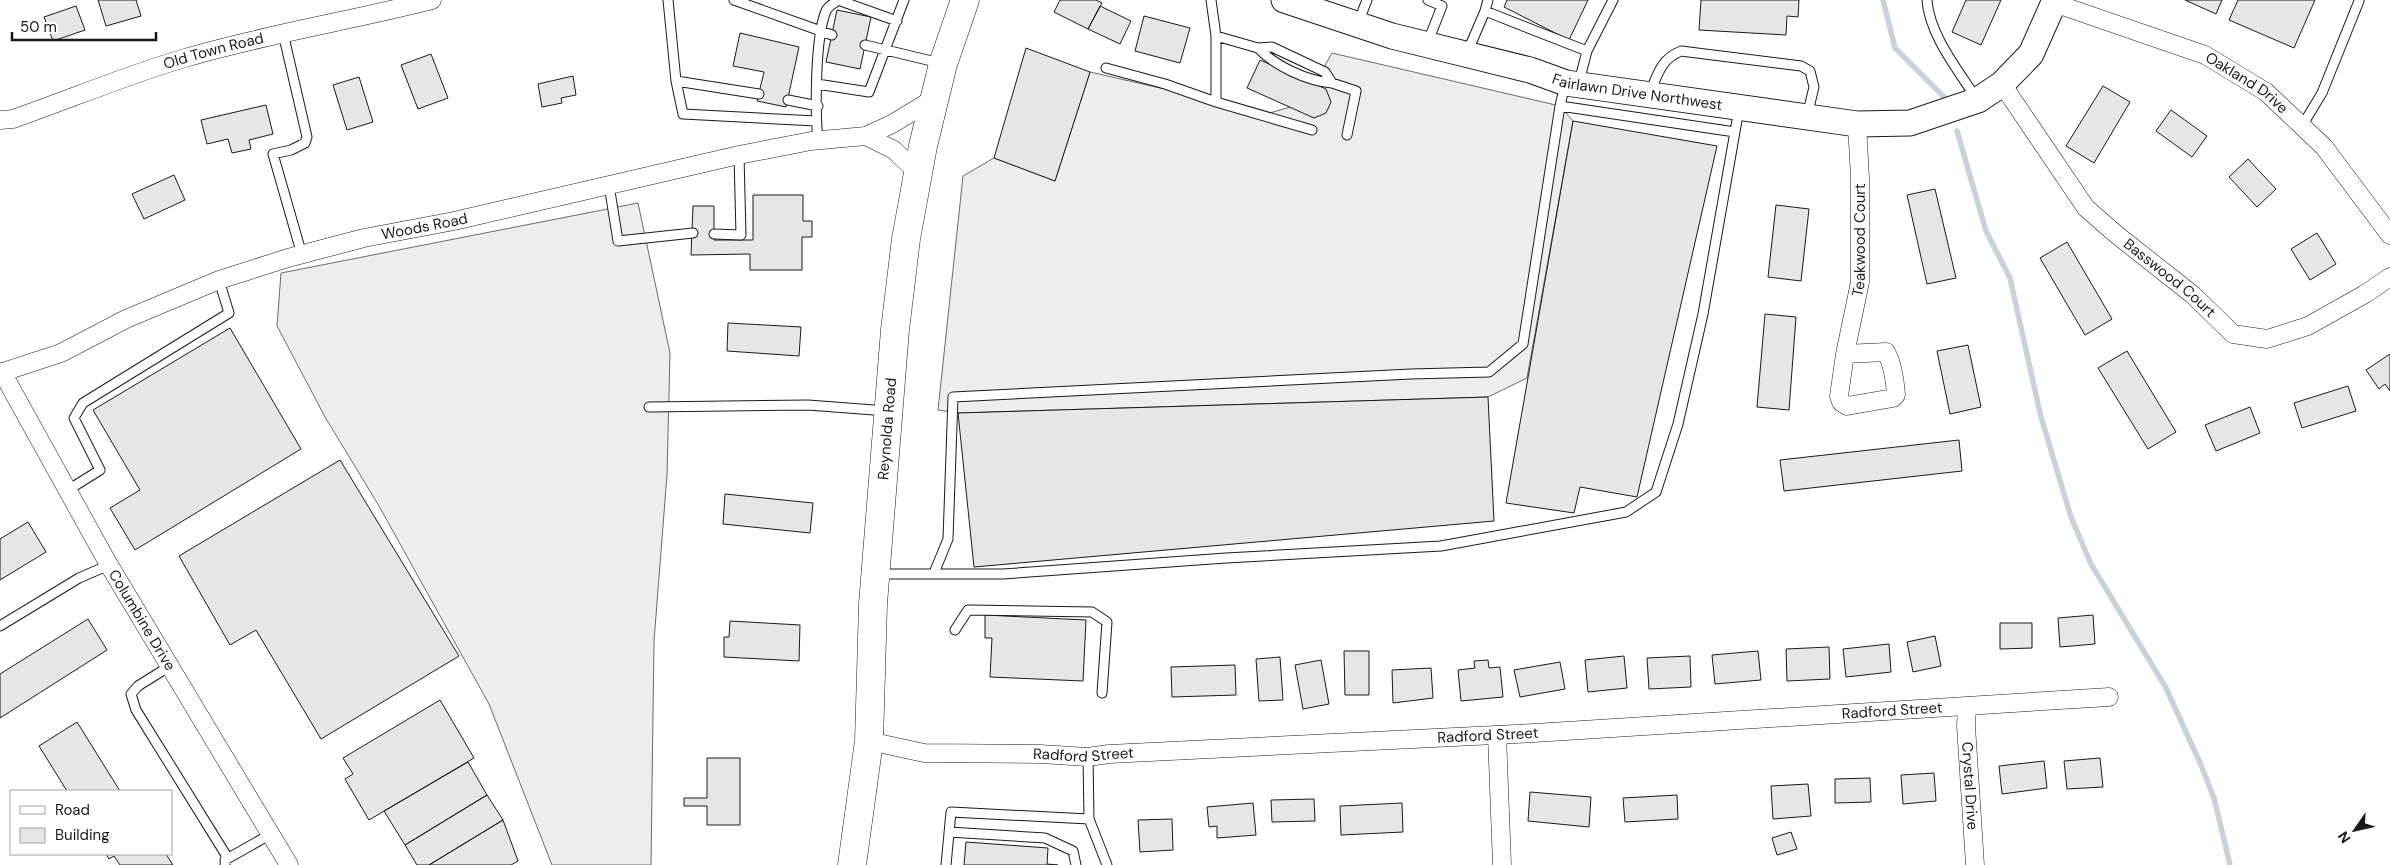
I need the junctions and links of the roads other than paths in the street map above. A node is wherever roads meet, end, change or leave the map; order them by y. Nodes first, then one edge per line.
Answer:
1 (432, 0) edge
2 (668, 0) edge
3 (734, 0) edge
4 (838, 0) edge
5 (904, 0) edge
6 (965, 0) edge
7 (1211, 0) edge
8 (1284, 0) edge
9 (1367, 0) edge
10 (1428, 0) edge
11 (1488, 0) edge
12 (1613, 0) edge
13 (1927, 0) edge
14 (2055, 1) edge
15 (2359, 1) edge
16 (1444, 3) edge
17 (1319, 6) edge
18 (1485, 11) junction
19 (897, 21) junction
20 (1357, 26) junction
21 (820, 32) junction
22 (283, 33) junction
23 (832, 35) dead end
24 (1216, 36) junction
25 (1427, 44) junction
26 (865, 45) dead end
27 (1258, 48) junction
28 (886, 49) junction
29 (1587, 51) junction
30 (1466, 54) junction
31 (943, 64) junction
32 (1106, 68) dead end
33 (676, 81) junction
34 (1332, 83) junction
35 (818, 84) junction
36 (1568, 91) junction
37 (1992, 91) junction
38 (759, 94) dead end
39 (1649, 95) junction
40 (935, 98) junction
41 (788, 100) dead end
42 (1216, 102) junction
43 (818, 106) junction
44 (1807, 118) junction
45 (0, 120) edge
46 (1737, 120) junction
47 (816, 121) junction
48 (1857, 124) junction
49 (2302, 126) junction
50 (1312, 130) dead end
51 (1347, 135) dead end
52 (866, 136) junction
53 (818, 141) junction
54 (739, 155) junction
55 (918, 173) junction
56 (609, 186) junction
57 (693, 233) dead end
58 (714, 234) dead end
59 (2390, 235) edge
60 (302, 255) junction
61 (2390, 277) edge
62 (219, 280) junction
63 (1845, 354) dead end
64 (1, 373) edge
65 (649, 407) dead end
66 (889, 412) junction
67 (68, 490) junction
68 (109, 565) junction
69 (934, 573) junction
70 (876, 574) junction
71 (0, 626) edge
72 (955, 630) dead end
73 (170, 666) junction
74 (1102, 693) dead end
75 (2109, 696) dead end
76 (1967, 707) junction
77 (1497, 735) junction
78 (869, 741) junction
79 (1088, 757) junction
80 (1089, 819) junction
81 (949, 832) junction
82 (271, 834) junction
83 (225, 863) edge
84 (289, 865) edge
85 (852, 865) edge
86 (946, 865) edge
87 (1076, 865) edge
88 (1107, 865) edge
89 (1502, 865) edge
90 (1975, 865) edge

1 - 22 street, Old Town Road
2 - 33 lane
3 - 21 lane
4 - 19 lane
4 - 21 lane
5 - 19 lane
6 - 31 main road, Reynolda Road
7 - 24 lane
8 - 17 street, Fairlawn Drive Northwest
9 - 20 lane
10 - 16 lane
11 - 18 lane
12 - 29 lane
13 - 37 lane
14 - 37 street
14 - 49 street, Oakland Drive
15 - 49 lane
16 - 25 lane
17 - 20 street, Fairlawn Drive Northwest
18 - 29 lane
18 - 30 lane
19 - 28 lane
20 - 25 street, Fairlawn Drive Northwest
21 - 23 lane
21 - 35 lane
22 - 45 street, Old Town Road
22 - 60 lane
24 - 27 lane
24 - 42 lane
25 - 30 street, Fairlawn Drive Northwest
26 - 28 lane
27 - 34 lane
27 - 34 lane
28 - 31 lane
28 - 35 lane
29 - 36 lane
30 - 36 street, Fairlawn Drive Northwest
31 - 40 main road, Reynolda Road
32 - 42 lane
33 - 38 lane
33 - 47 lane
34 - 51 lane
35 - 43 lane
36 - 39 street, Fairlawn Drive Northwest
36 - 46 lane
36 - 69 lane
37 - 48 street, Fairlawn Drive Northwest
37 - 61 street, Basswood Court
39 - 44 lane
39 - 46 street, Fairlawn Drive Northwest
40 - 52 street, Woods Road
40 - 55 main road, Reynolda Road
41 - 43 lane
42 - 50 lane
43 - 47 lane
44 - 46 street, Fairlawn Drive Northwest
44 - 48 street, Fairlawn Drive Northwest
46 - 69 lane
47 - 53 lane
48 - 63 street, Teakwood Court
49 - 59 street, Oakland Drive
52 - 53 street, Woods Road
52 - 55 street
53 - 54 street, Woods Road
54 - 56 street, Woods Road
54 - 58 lane
55 - 66 main road, Reynolda Road
56 - 57 lane
56 - 60 street, Woods Road
60 - 62 street, Woods Road
62 - 64 street, Woods Road
62 - 67 lane
64 - 67 street, Columbine Drive
65 - 66 lane
66 - 70 main road, Reynolda Road
67 - 68 street, Columbine Drive
68 - 71 lane
68 - 73 street, Columbine Drive
69 - 70 lane
70 - 78 main road, Reynolda Road
72 - 74 lane
73 - 82 street, Columbine Drive
73 - 83 lane
75 - 76 street, Radford Street
76 - 77 street, Radford Street
76 - 90 street, Crystal Drive
77 - 79 street, Radford Street
77 - 89 street
78 - 79 street, Radford Street
78 - 85 main road, Reynolda Road
79 - 80 lane
80 - 81 lane
80 - 88 lane
81 - 86 lane
81 - 87 lane
82 - 83 lane
82 - 84 street, Columbine Drive

